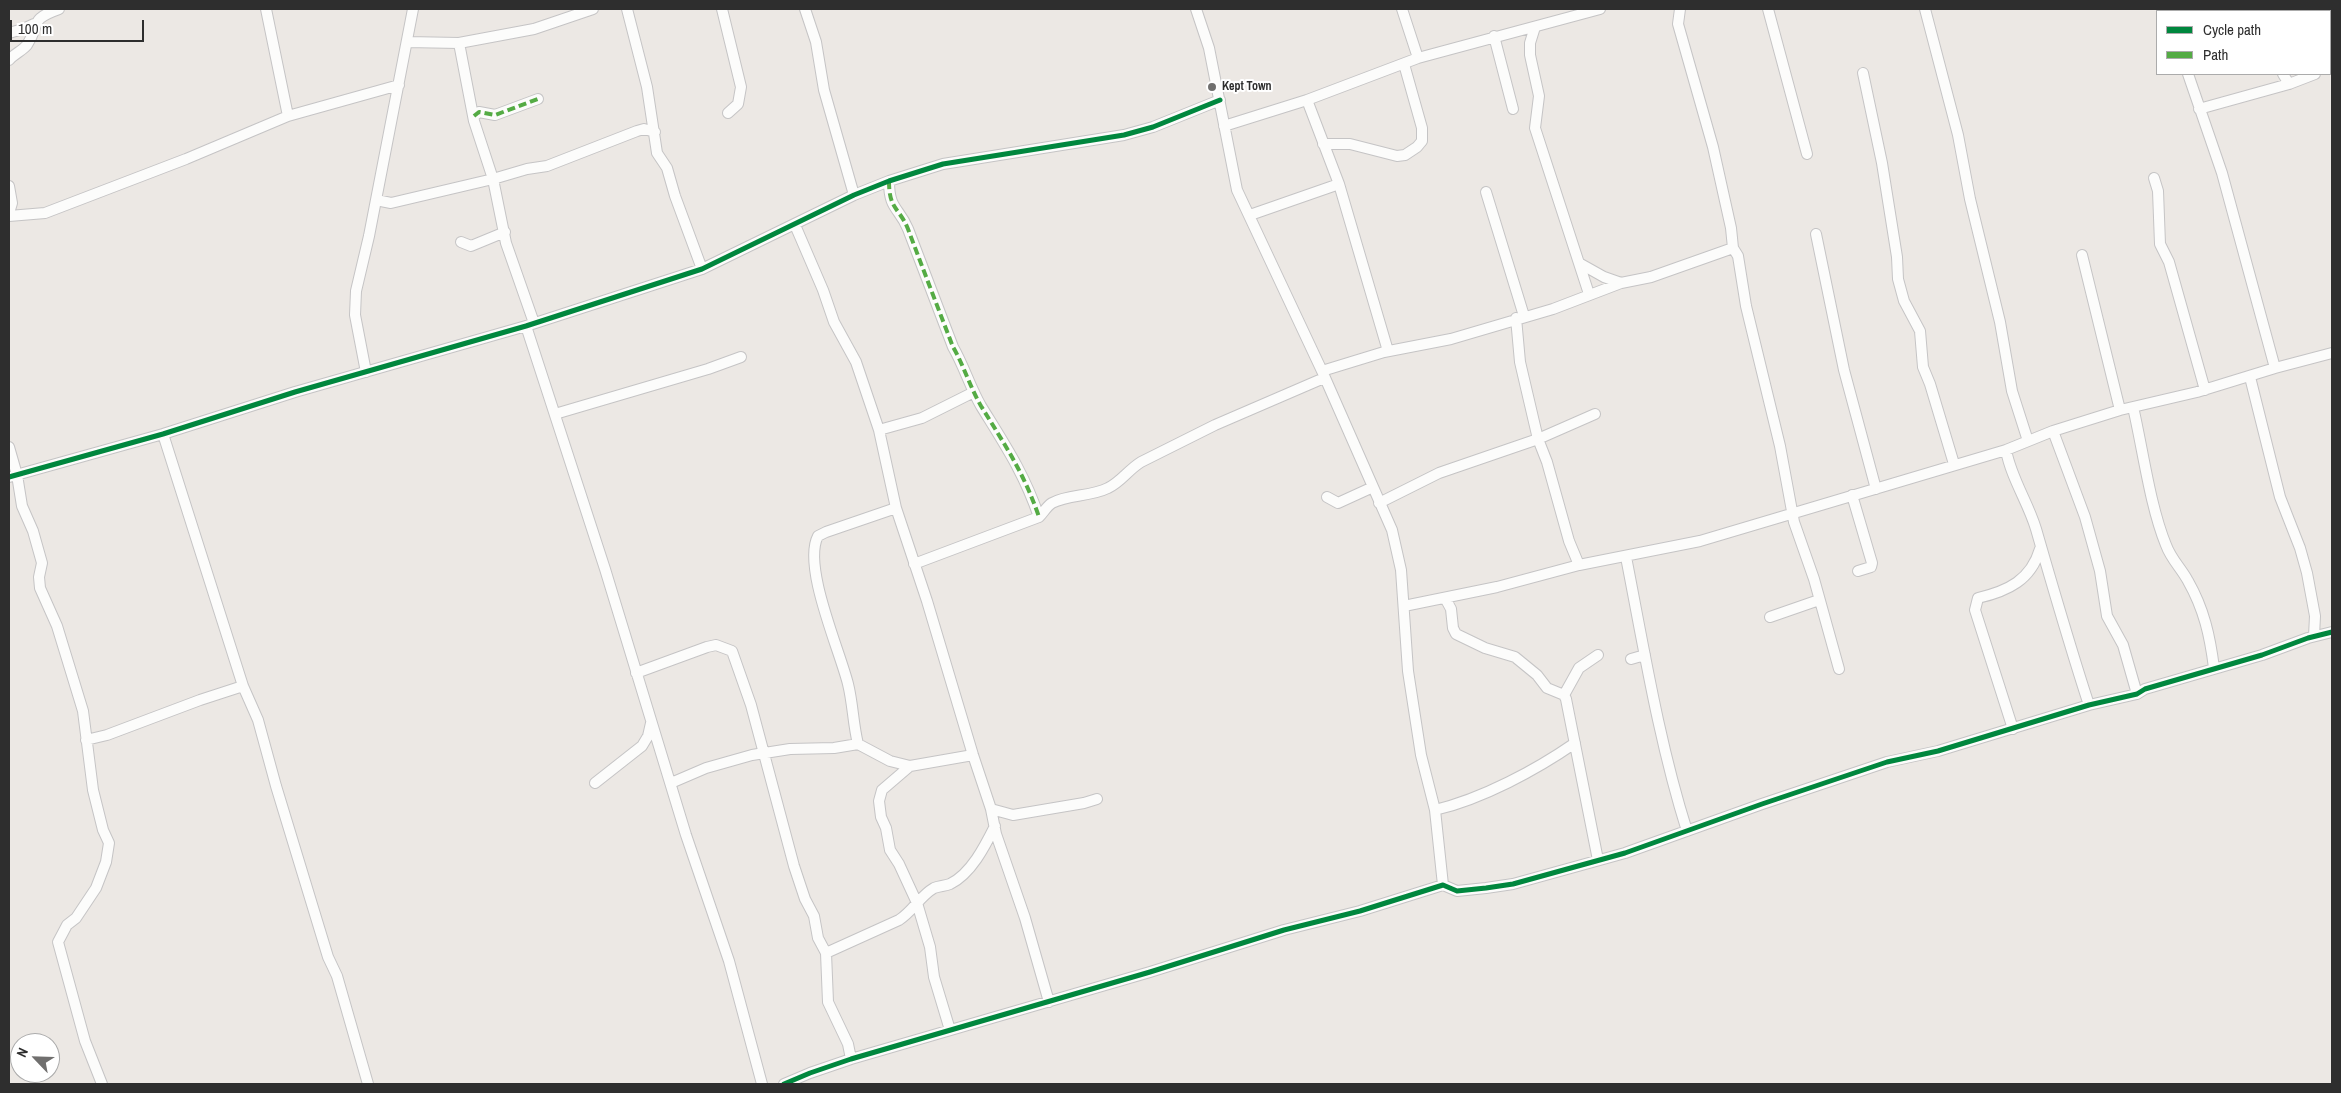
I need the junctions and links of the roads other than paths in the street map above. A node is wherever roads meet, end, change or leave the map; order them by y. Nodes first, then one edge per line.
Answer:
1 (59, 9) edge
2 (266, 9) edge
3 (413, 9) edge
4 (593, 9) edge
5 (628, 9) edge
6 (722, 9) edge
7 (805, 9) edge
8 (1196, 9) edge
9 (1402, 9) edge
10 (1600, 9) edge
11 (1680, 9) edge
12 (1768, 9) edge
13 (1925, 9) edge
14 (34, 24) junction
15 (1535, 27) junction
16 (9, 33) edge
17 (1494, 36) junction
18 (407, 42) junction
19 (459, 43) junction
20 (1418, 58) junction
21 (9, 60) edge
22 (1404, 64) junction
23 (1863, 73) dead end
24 (2188, 75) edge
25 (2284, 75) edge
26 (2312, 75) edge
27 (2288, 84) junction
28 (399, 85) junction
29 (538, 99) dead end
30 (1220, 100) junction
31 (1306, 100) junction
32 (1513, 108) dead end
33 (2199, 109) junction
34 (728, 113) dead end
35 (288, 116) junction
36 (474, 116) junction
37 (1224, 126) junction
38 (655, 132) junction
39 (1323, 144) junction
40 (1807, 154) dead end
41 (2154, 178) dead end
42 (493, 179) junction
43 (889, 181) junction
44 (1339, 184) junction
45 (9, 186) edge
46 (1486, 192) dead end
47 (854, 195) junction
48 (376, 200) junction
49 (9, 215) edge
50 (1250, 215) junction
51 (795, 225) junction
52 (505, 232) junction
53 (1816, 234) dead end
54 (461, 242) dead end
55 (1733, 248) junction
56 (2082, 255) dead end
57 (1579, 263) junction
58 (702, 269) junction
59 (1621, 283) junction
60 (1589, 294) junction
61 (1520, 317) junction
62 (530, 324) junction
63 (1388, 351) junction
64 (2332, 354) edge
65 (741, 357) dead end
66 (2275, 368) junction
67 (366, 372) junction
68 (1323, 374) junction
69 (2250, 377) junction
70 (2205, 390) junction
71 (974, 392) junction
72 (2133, 407) junction
73 (2120, 410) junction
74 (555, 414) junction
75 (1595, 414) dead end
76 (879, 430) junction
77 (2053, 431) junction
78 (163, 434) junction
79 (1538, 439) junction
80 (2028, 441) junction
81 (9, 447) edge
82 (2006, 450) junction
83 (1954, 464) junction
84 (13, 476) edge
85 (1372, 487) junction
86 (1876, 488) junction
87 (1852, 495) junction
88 (1327, 497) dead end
89 (1379, 503) junction
90 (896, 508) junction
91 (1793, 513) junction
92 (1039, 518) junction
93 (2040, 548) junction
94 (1626, 558) junction
95 (914, 564) junction
96 (1580, 565) junction
97 (1858, 571) dead end
98 (1444, 598) junction
99 (1819, 600) junction
100 (1404, 606) junction
101 (1770, 618) dead end
102 (2332, 632) edge
103 (2314, 636) junction
104 (1598, 655) dead end
105 (1645, 655) junction
106 (1631, 659) dead end
107 (2214, 668) junction
108 (1839, 669) dead end
109 (636, 673) junction
110 (243, 686) junction
111 (2137, 694) junction
112 (1564, 695) junction
113 (2089, 705) junction
114 (651, 720) junction
115 (2013, 729) junction
116 (86, 740) junction
117 (1575, 743) junction
118 (858, 744) junction
119 (764, 753) junction
120 (972, 755) junction
121 (910, 766) junction
122 (595, 783) dead end
123 (670, 783) junction
124 (1097, 799) dead end
125 (991, 809) junction
126 (1435, 810) junction
127 (1013, 815) junction
128 (996, 830) junction
129 (1687, 831) junction
130 (1598, 860) junction
131 (1443, 884) junction
132 (917, 903) junction
133 (826, 953) junction
134 (1049, 1002) junction
135 (950, 1030) junction
136 (851, 1059) junction
137 (102, 1084) edge
138 (368, 1084) edge
139 (762, 1084) edge
140 (784, 1084) edge

1 - 14 street
2 - 35 street
3 - 18 street
4 - 19 street
5 - 38 street
6 - 34 street
7 - 47 street
8 - 30 street
9 - 20 street
10 - 15 street
11 - 55 street
12 - 40 street
13 - 80 street
14 - 16 street
14 - 21 street
15 - 17 street
15 - 57 street
17 - 20 street
17 - 32 street
18 - 19 street
18 - 28 street
19 - 36 street
20 - 22 street
22 - 31 street
22 - 39 street
23 - 83 street
24 - 33 street
25 - 27 street
26 - 27 street
27 - 33 street
28 - 35 street
28 - 48 street
29 - 36 street
30 - 37 street
30 - 43 street
31 - 37 street
31 - 39 street
33 - 66 street
35 - 49 street
36 - 42 street
37 - 50 street
38 - 42 street
38 - 58 street
39 - 44 street
41 - 70 street
42 - 48 street
42 - 52 street
43 - 47 street
43 - 71 street
44 - 50 street
44 - 63 street
45 - 49 street
46 - 61 street
47 - 51 street
48 - 67 street
50 - 68 street
51 - 58 street
51 - 76 street
52 - 54 street
52 - 62 street
53 - 86 street
55 - 59 street
55 - 91 street
56 - 73 street
57 - 59 street
57 - 60 street
58 - 62 street
59 - 60 street
60 - 61 street
61 - 63 street
61 - 79 street
62 - 67 street
62 - 74 street
63 - 68 street
64 - 66 street
65 - 74 street
66 - 69 street
67 - 78 street
68 - 85 street
68 - 92 street
69 - 70 street
69 - 103 street
70 - 72 street
71 - 76 street
71 - 92 street
72 - 73 street
72 - 107 street
73 - 77 street
74 - 109 street
75 - 79 street
76 - 90 street
77 - 80 street
77 - 111 street
78 - 84 street
78 - 110 street
79 - 89 street
79 - 96 street
80 - 82 street
81 - 84 street
82 - 83 street
82 - 93 street
83 - 86 street
84 - 116 street
85 - 88 street
85 - 89 street
86 - 87 street
87 - 91 street
87 - 97 street
89 - 100 street
90 - 95 street
90 - 118 street
91 - 94 street
91 - 99 street
92 - 95 street
93 - 113 street
93 - 115 street
94 - 96 street
94 - 105 street
95 - 120 street
96 - 98 street
98 - 100 street
98 - 112 street
99 - 101 street
99 - 108 street
100 - 126 street
102 - 103 street
103 - 107 street
104 - 112 street
105 - 106 street
105 - 129 street
107 - 111 street
109 - 114 street
109 - 119 street
110 - 116 street
110 - 138 street
111 - 113 street
112 - 117 street
113 - 115 street
114 - 122 street
114 - 123 street
115 - 129 street
116 - 137 street
117 - 126 street
117 - 130 street
118 - 119 street
118 - 121 street
119 - 123 street
119 - 133 street
120 - 121 street
120 - 125 street
121 - 132 street
123 - 139 street
124 - 127 street
125 - 127 street
125 - 128 street
126 - 131 street
127 - 128 street
128 - 132 street
128 - 134 street
129 - 130 street
130 - 131 street
131 - 134 street
132 - 133 street
132 - 135 street
133 - 136 street
134 - 135 street
135 - 136 street
136 - 140 street

